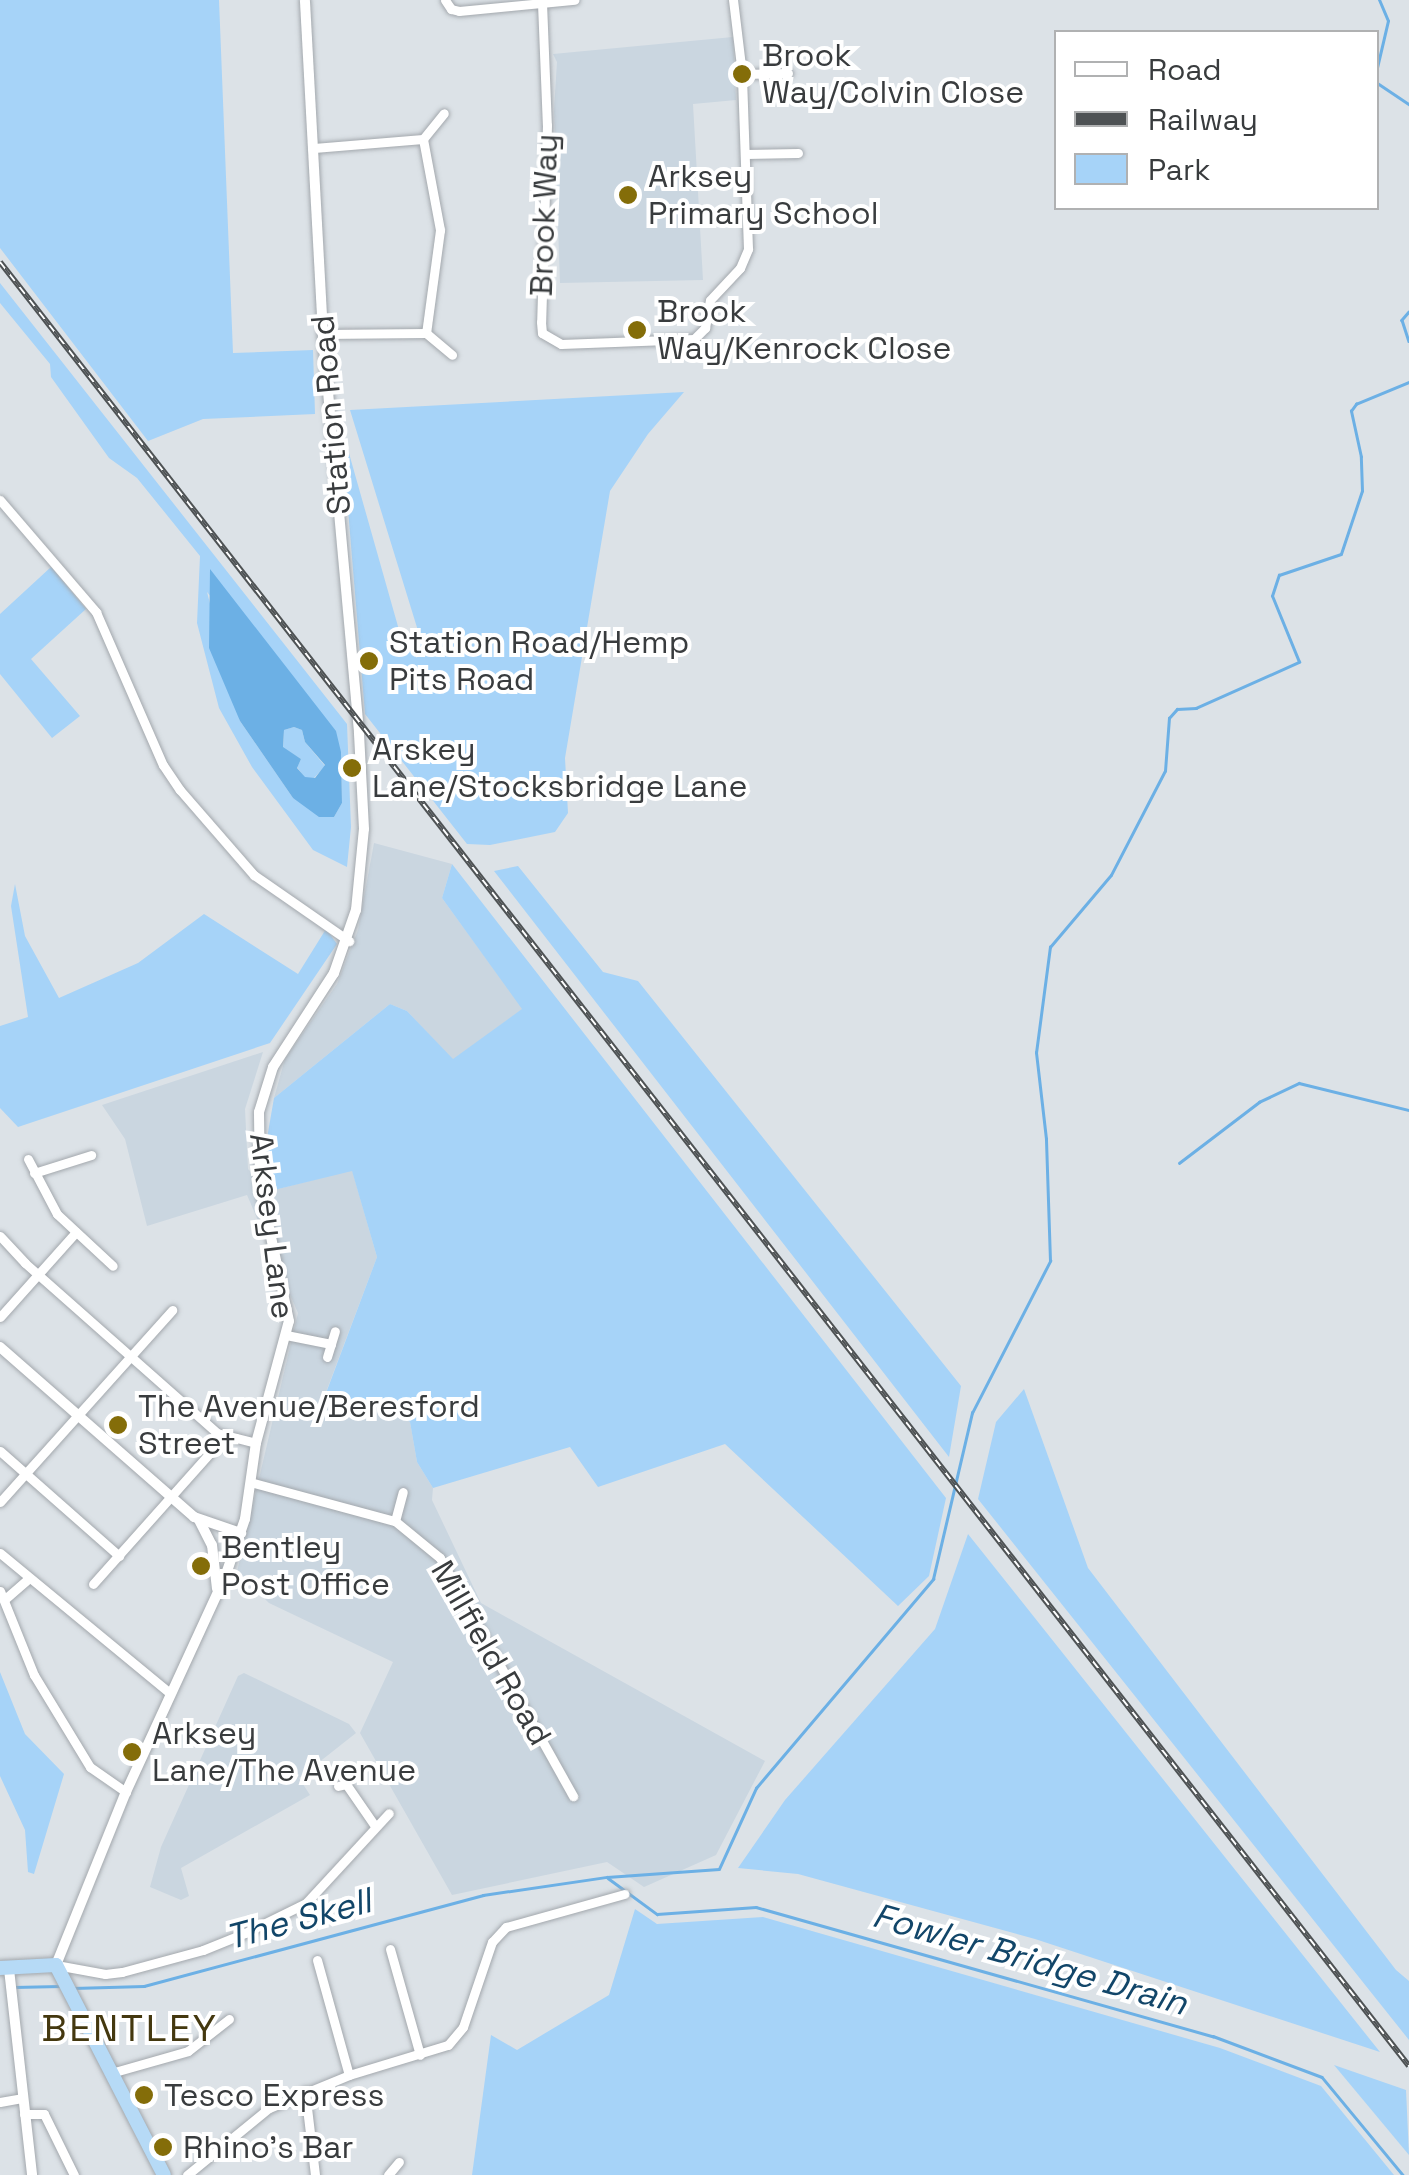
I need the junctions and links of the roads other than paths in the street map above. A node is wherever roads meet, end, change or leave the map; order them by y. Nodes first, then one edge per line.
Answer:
1 (305, 0) edge
2 (445, 0) edge
3 (574, 0) edge
4 (733, 0) edge
5 (542, 3) junction
6 (788, 73) dead end
7 (742, 74) junction
8 (444, 113) dead end
9 (423, 139) junction
10 (314, 148) junction
11 (744, 154) junction
12 (798, 154) dead end
13 (426, 333) junction
14 (324, 334) junction
15 (452, 355) dead end
16 (0, 500) edge
17 (364, 829) joint
18 (349, 941) junction
19 (91, 1155) dead end
20 (28, 1159) dead end
21 (34, 1173) junction
22 (76, 1232) junction
23 (0, 1236) edge
24 (112, 1266) dead end
25 (38, 1274) junction
26 (172, 1310) dead end
27 (0, 1317) edge
28 (335, 1331) dead end
29 (286, 1335) junction
30 (331, 1344) junction
31 (0, 1347) edge
32 (130, 1357) junction
33 (327, 1358) dead end
34 (78, 1415) junction
35 (224, 1437) junction
36 (256, 1443) junction
37 (0, 1451) edge
38 (26, 1474) junction
39 (250, 1482) junction
40 (402, 1492) dead end
41 (171, 1497) junction
42 (0, 1502) edge
43 (199, 1520) junction
44 (395, 1521) junction
45 (241, 1534) junction
46 (0, 1553) edge
47 (119, 1556) junction
48 (29, 1578) junction
49 (93, 1584) dead end
50 (3, 1595) edge
51 (217, 1595) junction
52 (170, 1693) junction
53 (344, 1781) dead end
54 (126, 1792) junction
55 (574, 1796) dead end
56 (389, 1813) dead end
57 (375, 1826) junction
58 (624, 1894) dead end
59 (390, 1949) dead end
60 (317, 1960) dead end
61 (56, 1966) junction
62 (7, 1972) edge
63 (229, 2019) dead end
64 (420, 2055) junction
65 (109, 2074) junction
66 (350, 2075) junction
67 (305, 2091) junction
68 (22, 2098) junction
69 (0, 2102) edge
70 (24, 2114) junction
71 (399, 2162) dead end
72 (32, 2175) edge
73 (74, 2175) edge
74 (164, 2175) edge
75 (187, 2175) edge
76 (315, 2175) edge
77 (388, 2175) edge

1 - 10 street, Station Road
2 - 5 street
3 - 5 street
4 - 7 street, Brook Way
5 - 11 street, Brook Way
6 - 7 street
7 - 11 street, Brook Way
8 - 9 street
9 - 10 street
9 - 13 street
10 - 14 street, Station Road
11 - 12 street
13 - 14 street
13 - 15 street
14 - 17 street, Station Road
16 - 18 street
17 - 18 street, Arksey Lane
18 - 29 street, Arksey Lane
19 - 21 street
20 - 21 street
21 - 22 street
22 - 24 street
22 - 25 street
23 - 25 street
25 - 27 street
25 - 32 street
26 - 32 street
28 - 30 street
29 - 30 street
29 - 36 street, Arksey Lane
30 - 33 street
31 - 34 street
32 - 34 street
32 - 35 street
34 - 38 street
34 - 41 street
35 - 36 street
35 - 41 street
36 - 39 street, Arksey Lane
37 - 38 street
38 - 42 street
38 - 47 street
39 - 44 street, Millfield Road
39 - 45 street, Arksey Lane
40 - 44 street
41 - 43 street
41 - 47 street
43 - 45 street
43 - 51 street
44 - 55 street, Millfield Road
45 - 51 street, Arksey Lane
46 - 48 street
47 - 49 street
48 - 50 street
48 - 52 street
50 - 54 street
51 - 52 street, Arksey Lane
52 - 54 street, Arksey Lane
53 - 57 street
54 - 61 street, Arksey Lane
56 - 57 street
57 - 61 street
58 - 64 street
59 - 64 street
60 - 66 street
61 - 62 highway
61 - 65 highway
62 - 68 street
63 - 65 street
64 - 66 street
65 - 74 highway
66 - 67 street
67 - 75 street
67 - 76 street
68 - 69 street
68 - 70 street
70 - 72 street
70 - 73 street
71 - 77 street

